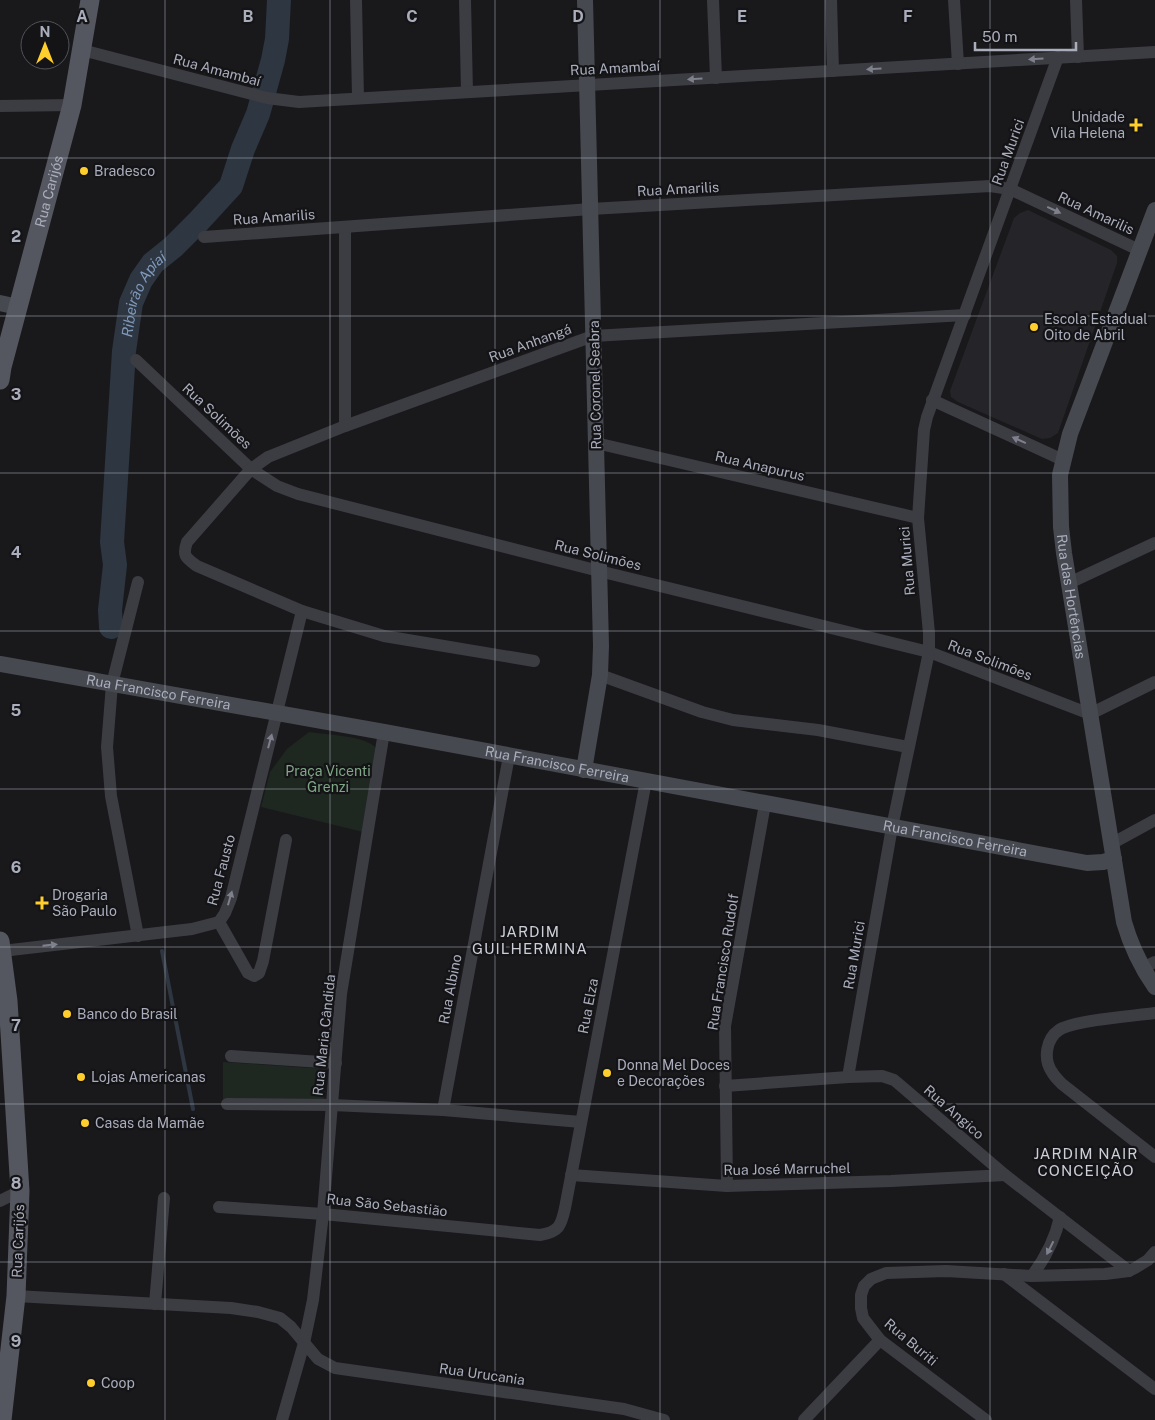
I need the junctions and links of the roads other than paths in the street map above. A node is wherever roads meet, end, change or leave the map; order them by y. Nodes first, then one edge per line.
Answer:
1 (90, 0) edge
2 (356, 0) edge
3 (465, 0) edge
4 (585, 0) edge
5 (713, 0) edge
6 (831, 0) edge
7 (954, 0) edge
8 (1076, 0) edge
9 (82, 50) junction
10 (1155, 52) edge
11 (1058, 57) junction
12 (1078, 57) junction
13 (958, 64) junction
14 (833, 71) junction
15 (716, 78) junction
16 (588, 85) junction
17 (467, 92) junction
18 (358, 98) junction
19 (72, 105) junction
20 (0, 106) edge
21 (1010, 189) junction
22 (591, 209) junction
23 (1155, 210) edge
24 (345, 227) junction
25 (204, 237) dead end
26 (1139, 250) junction
27 (9, 305) edge
28 (965, 315) junction
29 (593, 336) junction
30 (136, 360) dead end
31 (0, 380) edge
32 (932, 400) junction
33 (345, 426) junction
34 (596, 443) junction
35 (1063, 460) junction
36 (251, 469) junction
37 (918, 518) junction
38 (1155, 543) edge
39 (599, 571) junction
40 (138, 582) dead end
41 (1069, 583) junction
42 (302, 611) junction
43 (929, 652) junction
44 (534, 661) dead end
45 (0, 664) edge
46 (600, 675) junction
47 (1155, 682) edge
48 (112, 684) junction
49 (277, 714) junction
50 (1090, 714) junction
51 (384, 732) junction
52 (908, 747) junction
53 (509, 756) junction
54 (584, 770) junction
55 (646, 781) junction
56 (765, 804) junction
57 (1155, 820) edge
58 (892, 827) junction
59 (286, 840) dead end
60 (1113, 852) junction
61 (219, 922) junction
62 (138, 936) junction
63 (1, 946) edge
64 (1148, 965) edge
65 (1155, 987) edge
66 (1155, 1013) edge
67 (231, 1056) dead end
68 (336, 1063) junction
69 (848, 1077) junction
70 (725, 1086) junction
71 (227, 1104) dead end
72 (332, 1105) junction
73 (443, 1110) junction
74 (581, 1122) junction
75 (1155, 1157) edge
76 (571, 1175) junction
77 (1004, 1175) junction
78 (727, 1186) junction
79 (20, 1191) junction
80 (164, 1198) dead end
81 (0, 1201) edge
82 (218, 1207) dead end
83 (323, 1214) junction
84 (1060, 1217) junction
85 (553, 1233) joint
86 (1155, 1252) edge
87 (1129, 1271) junction
88 (1004, 1274) junction
89 (1032, 1276) junction
90 (16, 1296) junction
91 (155, 1304) junction
92 (880, 1340) junction
93 (304, 1343) junction
94 (4, 1367) edge
95 (1155, 1389) edge
96 (2, 1420) edge
97 (282, 1420) edge
98 (664, 1420) edge
99 (804, 1420) edge
100 (986, 1420) edge

1 - 9 main road, Rua Carijós
2 - 18 street
3 - 17 street
4 - 16 street, Rua Coronel Seabra
5 - 15 street
6 - 14 street
7 - 13 street
8 - 12 street
9 - 18 street, Rua Amambaí
9 - 19 main road, Rua Carijós
10 - 12 street, Rua Amambaí
11 - 12 street, Rua Amambaí
11 -> 13 street, Rua Amambaí
11 - 21 street, Rua Murici
13 -> 14 street, Rua Amambaí
14 - 15 street, Rua Amambaí
15 -> 16 street, Rua Amambaí
16 - 17 street, Rua Amambaí
16 - 22 street, Rua Coronel Seabra
17 - 18 street, Rua Amambaí
19 - 20 street
19 - 27 main road, Rua Carijós
21 - 22 street, Rua Amarilis
21 -> 26 street, Rua Amarilis
21 - 28 street, Rua Murici
22 - 24 street, Rua Amarilis
22 - 29 street, Rua Coronel Seabra
23 - 26 street, Rua das Hortências
24 - 25 street, Rua Amarilis
24 - 33 street
26 - 35 street, Rua das Hortências
27 - 31 main road, Rua Carijós
28 - 29 street, Rua Anhangá
28 - 32 street, Rua Murici
29 - 33 street, Rua Anhangá
29 - 34 street, Rua Coronel Seabra
30 - 36 street, Rua Solimões
35 -> 32 street
32 - 37 street, Rua Murici
33 - 36 street, Rua Anhangá
34 - 37 street, Rua Anapurus
34 - 39 street, Rua Coronel Seabra
35 - 41 street, Rua das Hortências
36 - 39 street, Rua Solimões
36 - 42 street, Rua Anhangá
37 - 43 street, Rua Murici
38 - 41 street
39 - 43 street, Rua Solimões
39 - 46 street, Rua Coronel Seabra
40 - 48 street
41 - 50 street, Rua das Hortências
42 - 44 street
42 - 49 street, Rua Fausto
43 - 50 street, Rua Solimões
43 - 52 street, Rua Murici
45 - 48 street, Rua Francisco Ferreira
46 - 52 street
46 - 54 street, Rua Coronel Seabra
47 - 50 street
48 - 49 street, Rua Francisco Ferreira
48 - 62 street
49 - 51 street, Rua Francisco Ferreira
61 -> 49 street, Rua Fausto
50 - 60 street, Rua das Hortências
51 - 53 street, Rua Francisco Ferreira
51 - 68 street, Rua Maria Cândida
52 - 58 street, Rua Murici
53 - 54 street, Rua Francisco Ferreira
53 - 73 street, Rua Albino
54 - 55 street, Rua Francisco Ferreira
55 - 56 street, Rua Francisco Ferreira
55 - 74 street, Rua Elza
56 - 58 street, Rua Francisco Ferreira
56 - 70 street, Rua Francisco Rudolf
57 - 60 street
58 - 60 street, Rua Francisco Ferreira
58 - 69 street, Rua Murici
59 - 61 street
60 - 64 street, Rua das Hortências
61 - 62 street, Rua Fausto
63 -> 62 street, Rua Fausto
63 - 79 main road, Rua Carijós
64 - 65 street, Rua das Hortências
66 - 75 street
67 - 68 street
68 - 72 street, Rua Maria Cândida
69 - 70 street, Rua Angico
69 - 77 street, Rua Angico
70 - 78 street, Rua Francisco Rudolf
71 - 72 street
72 - 73 street
72 - 83 street, Rua Maria Cândida
73 - 74 street
74 - 76 street, Rua Elza
76 - 78 street, Rua José Marruchel
76 - 85 street, Rua Elza
77 - 78 street, Rua José Marruchel
77 - 84 street, Rua Angico
79 - 81 street
79 - 90 main road, Rua Carijós
80 - 91 street
82 - 83 street, Rua São Sebastião
83 - 85 street, Rua São Sebastião
83 - 93 street, Rua Maria Cândida
84 - 87 street, Rua Angico
84 -> 89 street
86 - 87 street, Rua Buriti
87 - 89 street, Rua Buriti
88 - 89 street, Rua Buriti
88 - 92 street, Rua Buriti
88 - 95 street
90 - 91 street, Rua Urucania
90 - 94 main road, Rua Carijós
91 - 93 street, Rua Urucania
92 - 99 street
92 - 100 street, Rua Buriti
93 - 97 street, Rua Maria Cândida
93 - 98 street, Rua Urucania
94 - 96 main road, Rua Carijós

